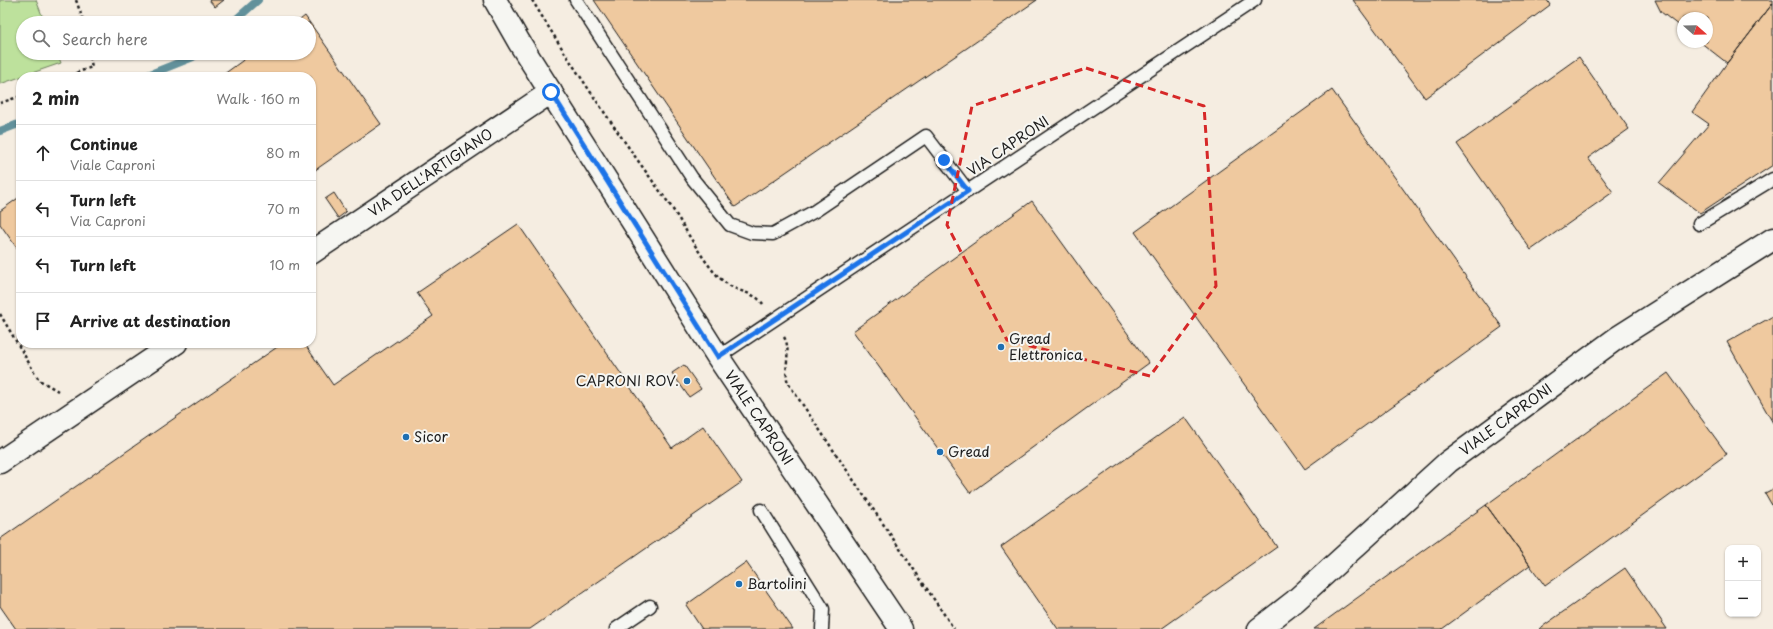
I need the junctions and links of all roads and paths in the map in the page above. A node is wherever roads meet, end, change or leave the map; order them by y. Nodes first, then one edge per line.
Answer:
1 (76, 0) edge
2 (495, 0) edge
3 (532, 0) edge
4 (576, 0) edge
5 (1255, 0) edge
6 (82, 16) edge
7 (90, 60) edge
8 (78, 72) edge
9 (551, 92) junction
10 (16, 98) edge
11 (0, 103) edge
12 (1773, 179) edge
13 (968, 191) junction
14 (1699, 224) dead end
15 (1773, 239) edge
16 (316, 250) edge
17 (766, 308) dead end
18 (0, 314) edge
19 (781, 332) dead end
20 (16, 341) edge
21 (20, 348) edge
22 (168, 348) edge
23 (718, 357) junction
24 (83, 405) junction
25 (0, 462) edge
26 (761, 510) dead end
27 (650, 606) dead end
28 (616, 629) edge
29 (822, 629) edge
30 (901, 629) edge
31 (954, 629) edge
32 (1259, 629) edge

1 - 6 path
2 - 9 street, VIALE CAPRONI
3 - 17 path
4 - 13 lane
5 - 13 lane, VIA CAPRONI
7 - 8 path
9 - 16 street, VIA DELL'ARTIGIANO
9 - 23 street, VIALE CAPRONI
10 - 11 path
12 - 14 lane
13 - 23 lane, VIA CAPRONI
15 - 32 street, VIALE CAPRONI
18 - 20 path
19 - 31 path
21 - 24 path
22 - 24 street
23 - 30 street, VIALE CAPRONI
24 - 25 street
26 - 29 lane
27 - 28 lane

